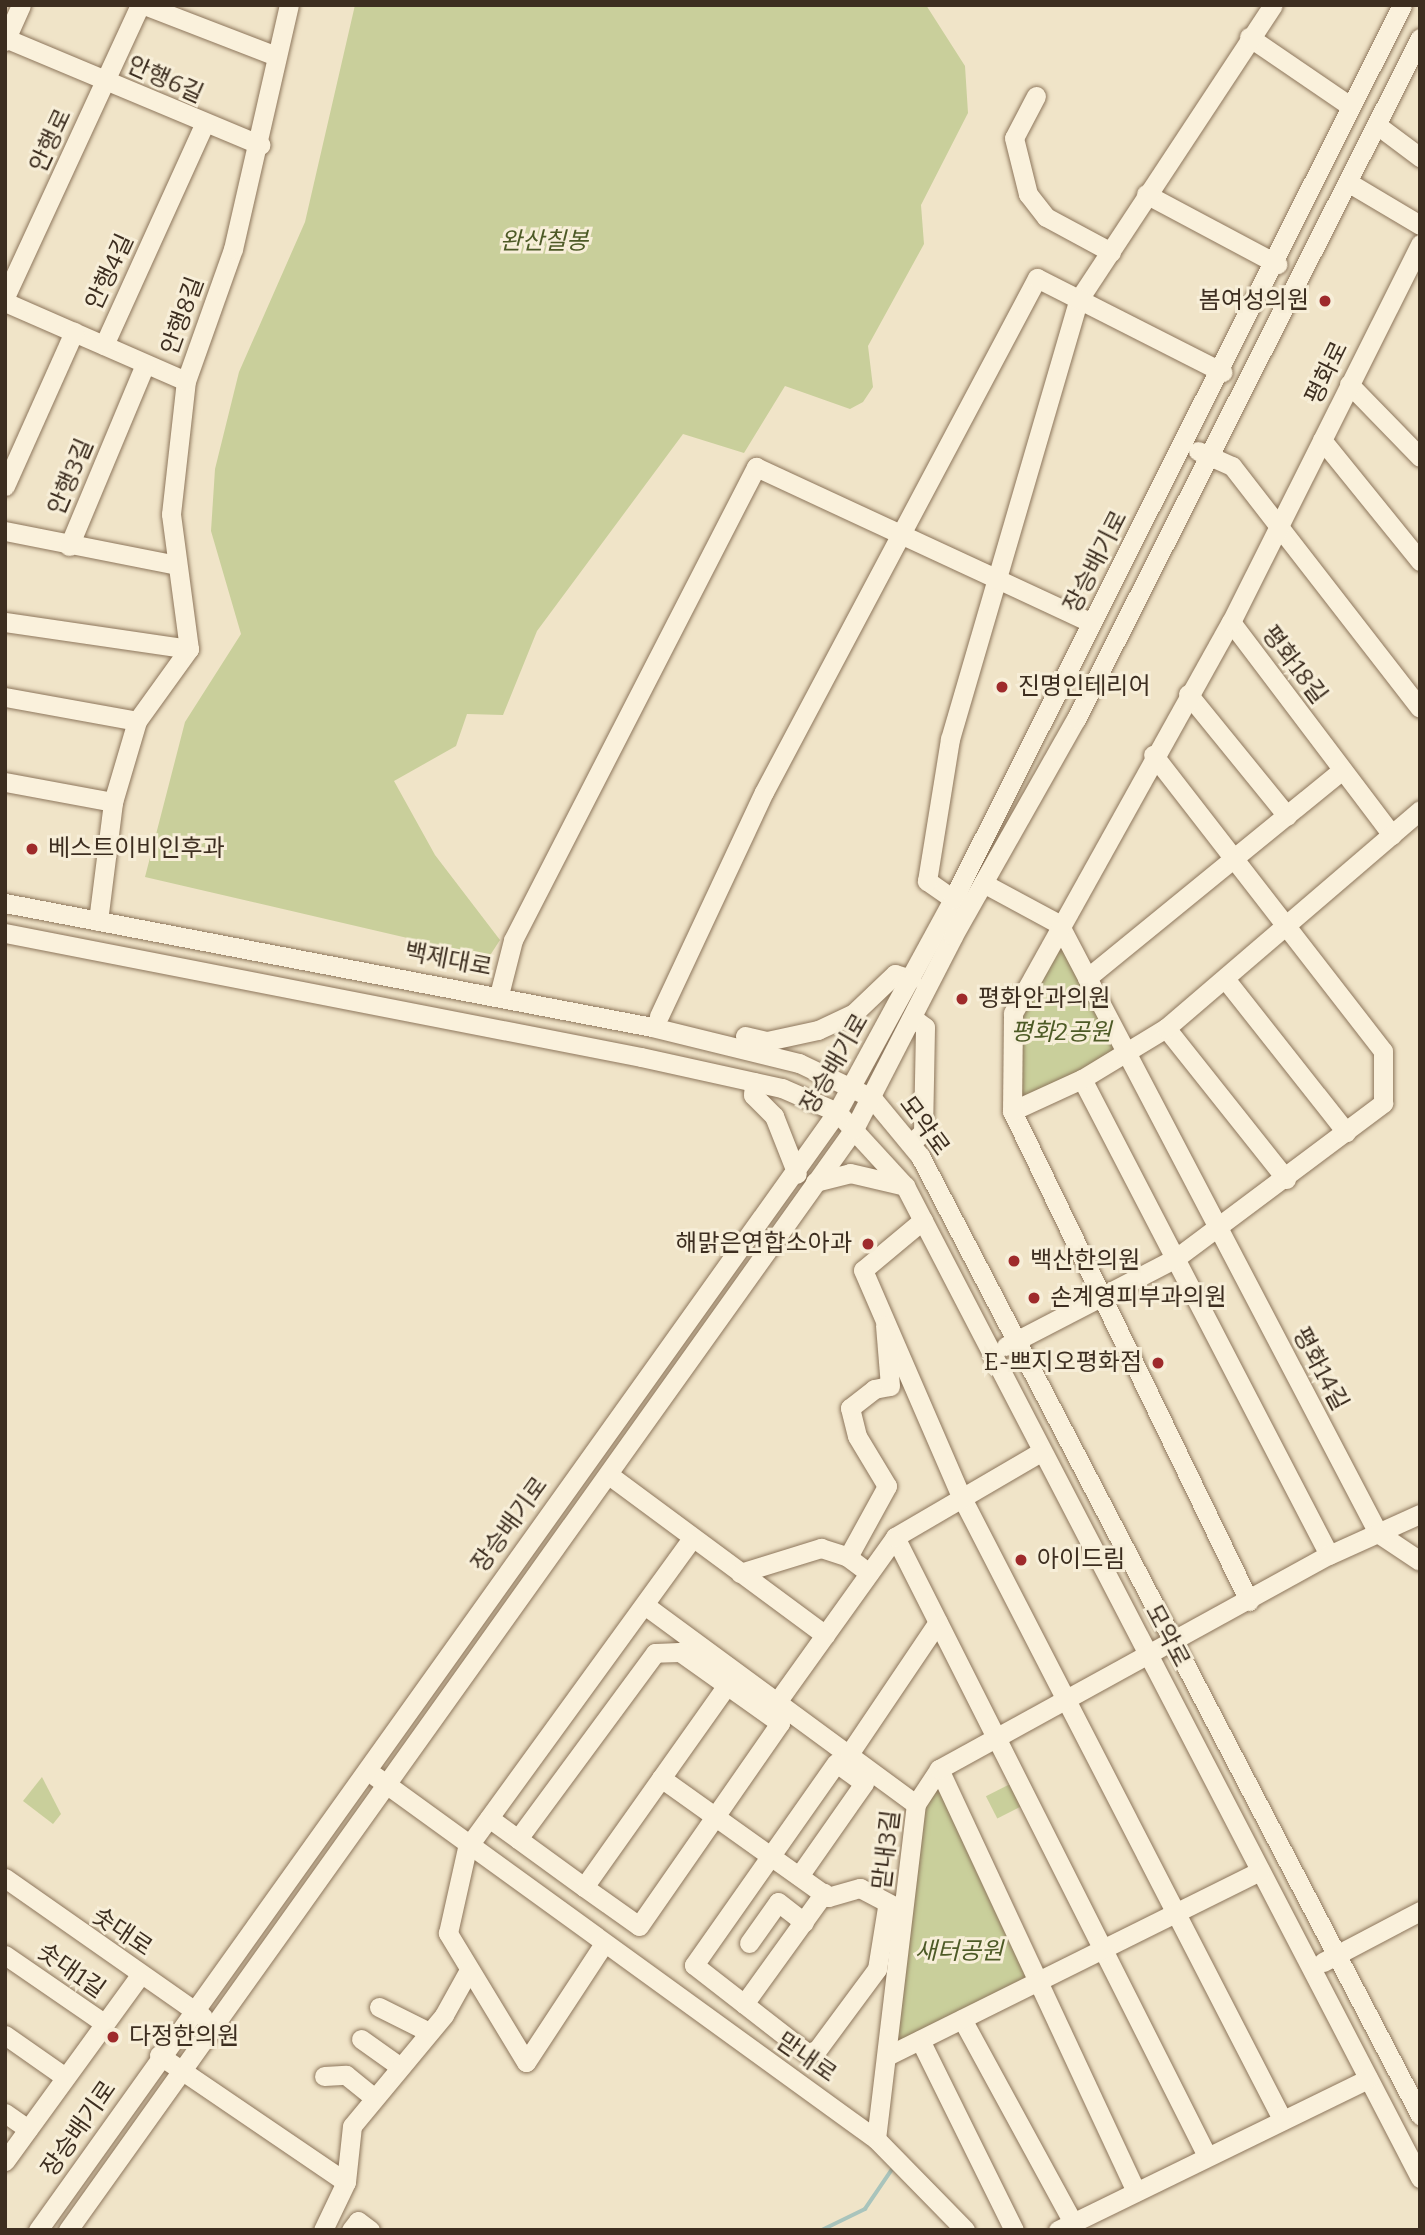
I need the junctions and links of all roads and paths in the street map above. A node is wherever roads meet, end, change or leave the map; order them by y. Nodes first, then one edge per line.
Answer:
1 (21, 5) edge
2 (142, 5) edge
3 (289, 5) edge
4 (1273, 5) edge
5 (1402, 5) edge
6 (1249, 37) junction
7 (1420, 38) edge
8 (6, 39) edge
9 (276, 56) junction
10 (106, 80) junction
11 (1035, 96) dead end
12 (1350, 106) junction
13 (204, 125) junction
14 (1377, 125) junction
15 (261, 145) junction
16 (1420, 157) edge
17 (1351, 184) junction
18 (1146, 194) junction
19 (162, 219) joint
20 (1420, 225) edge
21 (1420, 244) edge
22 (1111, 252) junction
23 (1277, 264) junction
24 (5, 299) edge
25 (1079, 299) junction
26 (74, 332) junction
27 (104, 345) junction
28 (145, 363) junction
29 (1222, 372) junction
30 (186, 381) junction
31 (1349, 384) junction
32 (1322, 440) junction
33 (1184, 446) junction
34 (1209, 456) junction
35 (1420, 457) edge
36 (5, 485) edge
37 (1277, 523) junction
38 (5, 531) edge
39 (900, 533) junction
40 (69, 546) junction
41 (1420, 561) edge
42 (176, 565) junction
43 (1000, 578) junction
44 (5, 622) edge
45 (1231, 622) junction
46 (1092, 623) junction
47 (189, 649) junction
48 (1188, 694) junction
49 (5, 697) edge
50 (1420, 708) edge
51 (137, 721) junction
52 (1153, 754) junction
53 (1342, 770) junction
54 (5, 782) edge
55 (113, 802) junction
56 (1420, 810) edge
57 (1287, 816) junction
58 (1392, 835) junction
59 (1233, 860) junction
60 (984, 883) junction
61 (953, 899) junction
62 (5, 904) edge
63 (98, 921) junction
64 (1059, 924) junction
65 (1285, 929) junction
66 (5, 933) edge
67 (1087, 978) junction
68 (911, 979) junction
69 (1226, 980) junction
70 (499, 995) junction
71 (659, 1016) junction
72 (612, 1018) junction
73 (913, 1018) junction
74 (1166, 1028) junction
75 (1126, 1052) junction
76 (1082, 1079) junction
77 (754, 1082) junction
78 (852, 1086) junction
79 (872, 1098) junction
80 (1012, 1111) junction
81 (837, 1112) junction
82 (853, 1129) junction
83 (1346, 1132) junction
84 (912, 1142) junction
85 (806, 1178) junction
86 (1286, 1179) junction
87 (905, 1186) junction
88 (923, 1220) junction
89 (1219, 1227) junction
90 (1176, 1258) junction
91 (1102, 1297) junction
92 (883, 1307) junction
93 (1017, 1341) junction
94 (993, 1353) junction
95 (1042, 1451) junction
96 (609, 1475) junction
97 (961, 1496) junction
98 (1420, 1514) edge
99 (1378, 1533) junction
100 (895, 1537) junction
101 (692, 1538) junction
102 (1329, 1555) junction
103 (848, 1557) junction
104 (1420, 1561) edge
105 (740, 1573) junction
106 (869, 1573) junction
107 (1249, 1601) junction
108 (646, 1606) junction
109 (938, 1622) junction
110 (825, 1635) junction
111 (1174, 1643) junction
112 (1150, 1656) junction
113 (727, 1685) junction
114 (1067, 1701) junction
115 (777, 1702) junction
116 (996, 1737) junction
117 (849, 1754) junction
118 (365, 1769) junction
119 (939, 1769) junction
120 (661, 1778) junction
121 (385, 1783) junction
122 (916, 1804) junction
123 (715, 1816) junction
124 (489, 1818) junction
125 (518, 1839) junction
126 (467, 1848) junction
127 (770, 1856) junction
128 (1260, 1871) junction
129 (799, 1876) junction
130 (5, 1878) edge
131 (584, 1887) junction
132 (824, 1894) junction
133 (896, 1908) junction
134 (1420, 1911) edge
135 (1176, 1914) junction
136 (804, 1922) junction
137 (748, 1942) dead end
138 (603, 1944) junction
139 (1104, 1951) junction
140 (1334, 1956) junction
141 (7, 1957) edge
142 (1313, 1969) junction
143 (469, 1970) junction
144 (141, 1974) junction
145 (1039, 1983) junction
146 (744, 2004) junction
147 (379, 2007) dead end
148 (192, 2008) junction
149 (962, 2020) junction
150 (104, 2024) junction
151 (212, 2026) junction
152 (429, 2032) junction
153 (5, 2035) edge
154 (361, 2039) dead end
155 (920, 2040) junction
156 (159, 2055) junction
157 (889, 2055) junction
158 (399, 2066) junction
159 (183, 2071) junction
160 (324, 2076) dead end
161 (65, 2077) junction
162 (1368, 2079) junction
163 (374, 2098) junction
164 (5, 2113) edge
165 (1420, 2115) edge
166 (1282, 2119) junction
167 (28, 2129) junction
168 (876, 2138) junction
169 (1207, 2156) junction
170 (5, 2161) edge
171 (1420, 2178) edge
172 (346, 2182) junction
173 (1136, 2191) junction
174 (1065, 2226) edge
175 (38, 2230) edge
176 (68, 2230) edge
177 (323, 2230) edge
178 (351, 2230) edge
179 (370, 2230) edge
180 (965, 2230) edge
181 (1014, 2230) edge

1 - 8 street
2 - 9 street
2 - 10 street, 안행로
3 - 9 street, 안행8길
4 - 6 street
5 - 12 street, 장승배기로
6 - 12 street
6 - 18 street
7 - 14 street, 장승배기로
8 - 10 street, 안행6길
9 - 15 street, 안행8길
10 - 13 street, 안행6길
10 - 24 street, 안행로
11 - 22 street
12 - 23 street, 장승배기로
13 - 15 street, 안행6길
13 - 19 street, 안행6길
14 - 16 street
14 - 17 street, 장승배기로
15 - 30 street, 안행8길
17 - 20 street
17 - 34 street, 장승배기로
18 - 22 street
18 - 23 street
19 - 27 street, 안행4길
21 - 31 street, 평화로
22 - 25 street
23 - 29 street, 장승배기로
24 - 26 street, 안행4길
25 - 29 street
25 - 39 street
25 - 43 street
26 - 27 street, 안행4길
26 - 36 street, 안행4길
27 - 28 street, 안행4길
28 - 30 street, 안행4길
28 - 40 street, 안행3길
29 - 33 street, 장승배기로
30 - 42 street, 안행8길
31 - 32 street, 평화로
31 - 35 street
32 - 37 street, 평화로
32 - 41 street
33 - 34 street
33 - 46 street, 장승배기로
34 - 37 street
34 - 60 street, 장승배기로
37 - 45 street, 평화로
37 - 50 street
38 - 40 street, 안행3길
39 - 43 street
39 - 70 street
39 - 71 street
40 - 42 street, 안행3길
42 - 47 street, 안행8길
43 - 46 street
43 - 61 street
44 - 47 street
45 - 48 street, 평화18길
45 - 53 street, 평화18길
46 - 61 street, 장승배기로
47 - 51 street
48 - 52 street, 평화18길
48 - 57 street
49 - 51 street
51 - 55 street
52 - 59 street
52 - 64 street, 평화18길
53 - 57 street
53 - 58 street, 평화18길
54 - 55 street
55 - 63 street
56 - 58 street
57 - 59 street
58 - 65 street
59 - 65 street
59 - 67 street
60 - 64 street
60 - 73 street, 장승배기로
61 - 68 street, 장승배기로
62 - 63 street, 백제대로
63 - 70 street, 백제대로
64 - 67 street
64 - 80 street, 평화18길
65 - 69 street
65 - 83 street
66 - 77 street
67 - 75 street
68 - 71 street
68 - 78 street, 장승배기로
69 - 74 street
69 - 83 street
70 - 72 street, 백제대로
71 - 72 street
72 - 78 street, 백제대로
73 - 79 street, 장승배기로
73 - 84 street
74 - 75 street
74 - 86 street
75 - 76 street
75 - 89 street
76 - 80 street
76 - 90 street
77 - 81 street
77 - 85 street
78 - 79 street, 백제대로
78 - 81 street, 장승배기로
79 - 82 street, 장승배기로
79 - 84 street, 모악로
80 - 91 street, 평화18길
81 - 82 street
81 - 85 street, 장승배기로
82 - 85 street, 장승배기로
82 - 87 street, 모악로
83 - 86 street
84 - 93 street, 모악로
85 - 87 street
85 - 96 street, 장승배기로
85 - 118 street, 장승배기로
86 - 89 street
87 - 88 street, 모악로
88 - 92 street
88 - 94 street, 모악로
89 - 90 street
89 - 99 street, 평화14길
90 - 91 street
90 - 102 street
91 - 93 street
91 - 107 street
92 - 97 street
92 - 103 street
93 - 94 street
93 - 111 street, 모악로
94 - 95 street, 모악로
95 - 97 street
95 - 112 street, 모악로
96 - 101 street
96 - 121 street, 장승배기로
97 - 100 street
97 - 114 street
98 - 99 street
99 - 102 street
99 - 104 street
100 - 106 street
100 - 109 street
101 - 105 street
101 - 108 street
102 - 107 street
103 - 105 street
103 - 106 street
105 - 110 street
106 - 110 street
107 - 111 street
108 - 115 street
108 - 124 street
109 - 116 street
109 - 117 street
110 - 115 street
111 - 112 street
111 - 140 street, 모악로
112 - 114 street, 맏내3길
112 - 128 street, 모악로
113 - 120 street
113 - 123 street
113 - 125 street
114 - 116 street, 맏내3길
114 - 135 street
115 - 117 street
116 - 119 street, 맏내3길
116 - 139 street
117 - 122 street
118 - 121 street, 맏내로
118 - 148 street, 장승배기로
119 - 122 street, 맏내3길
119 - 145 street
120 - 123 street
120 - 131 street
121 - 126 street, 맏내로
121 - 151 street, 장승배기로
122 - 133 street, 맏내3길
123 - 127 street
123 - 131 street
124 - 125 street
124 - 126 street
125 - 131 street
126 - 138 street, 맏내로
126 - 143 street
127 - 129 street
127 - 129 street
127 - 146 street
128 - 135 street
128 - 142 street, 모악로
129 - 132 street
130 - 144 street, 솟대로
132 - 133 street
132 - 136 street
133 - 146 street
133 - 157 street, 맏내3길
134 - 140 street
135 - 139 street
135 - 166 street
136 - 137 street
136 - 146 street
138 - 143 street
138 - 168 street, 맏내로
139 - 145 street
139 - 169 street
140 - 142 street
140 - 165 street, 모악로
141 - 150 street, 솟대1길
142 - 162 street, 모악로
143 - 152 street
144 - 148 street, 솟대로
144 - 150 street, 솟대1길
145 - 149 street
145 - 173 street
147 - 152 street
148 - 151 street, 솟대로
148 - 156 street, 장승배기로
149 - 155 street
149 - 174 street
150 - 161 street, 솟대1길
151 - 159 street, 장승배기로
152 - 158 street
153 - 161 street
154 - 158 street
155 - 157 street
155 - 181 street
156 - 159 street
156 - 175 street, 장승배기로
157 - 168 street, 맏내3길
158 - 163 street
159 - 172 street
159 - 176 street, 장승배기로
160 - 163 street
161 - 167 street, 솟대1길
162 - 166 street
162 - 171 street, 모악로
163 - 172 street
164 - 167 street
166 - 169 street
167 - 170 street, 솟대1길
168 - 180 street, 맏내로
169 - 173 street
172 - 177 street
173 - 174 street
178 - 179 street

